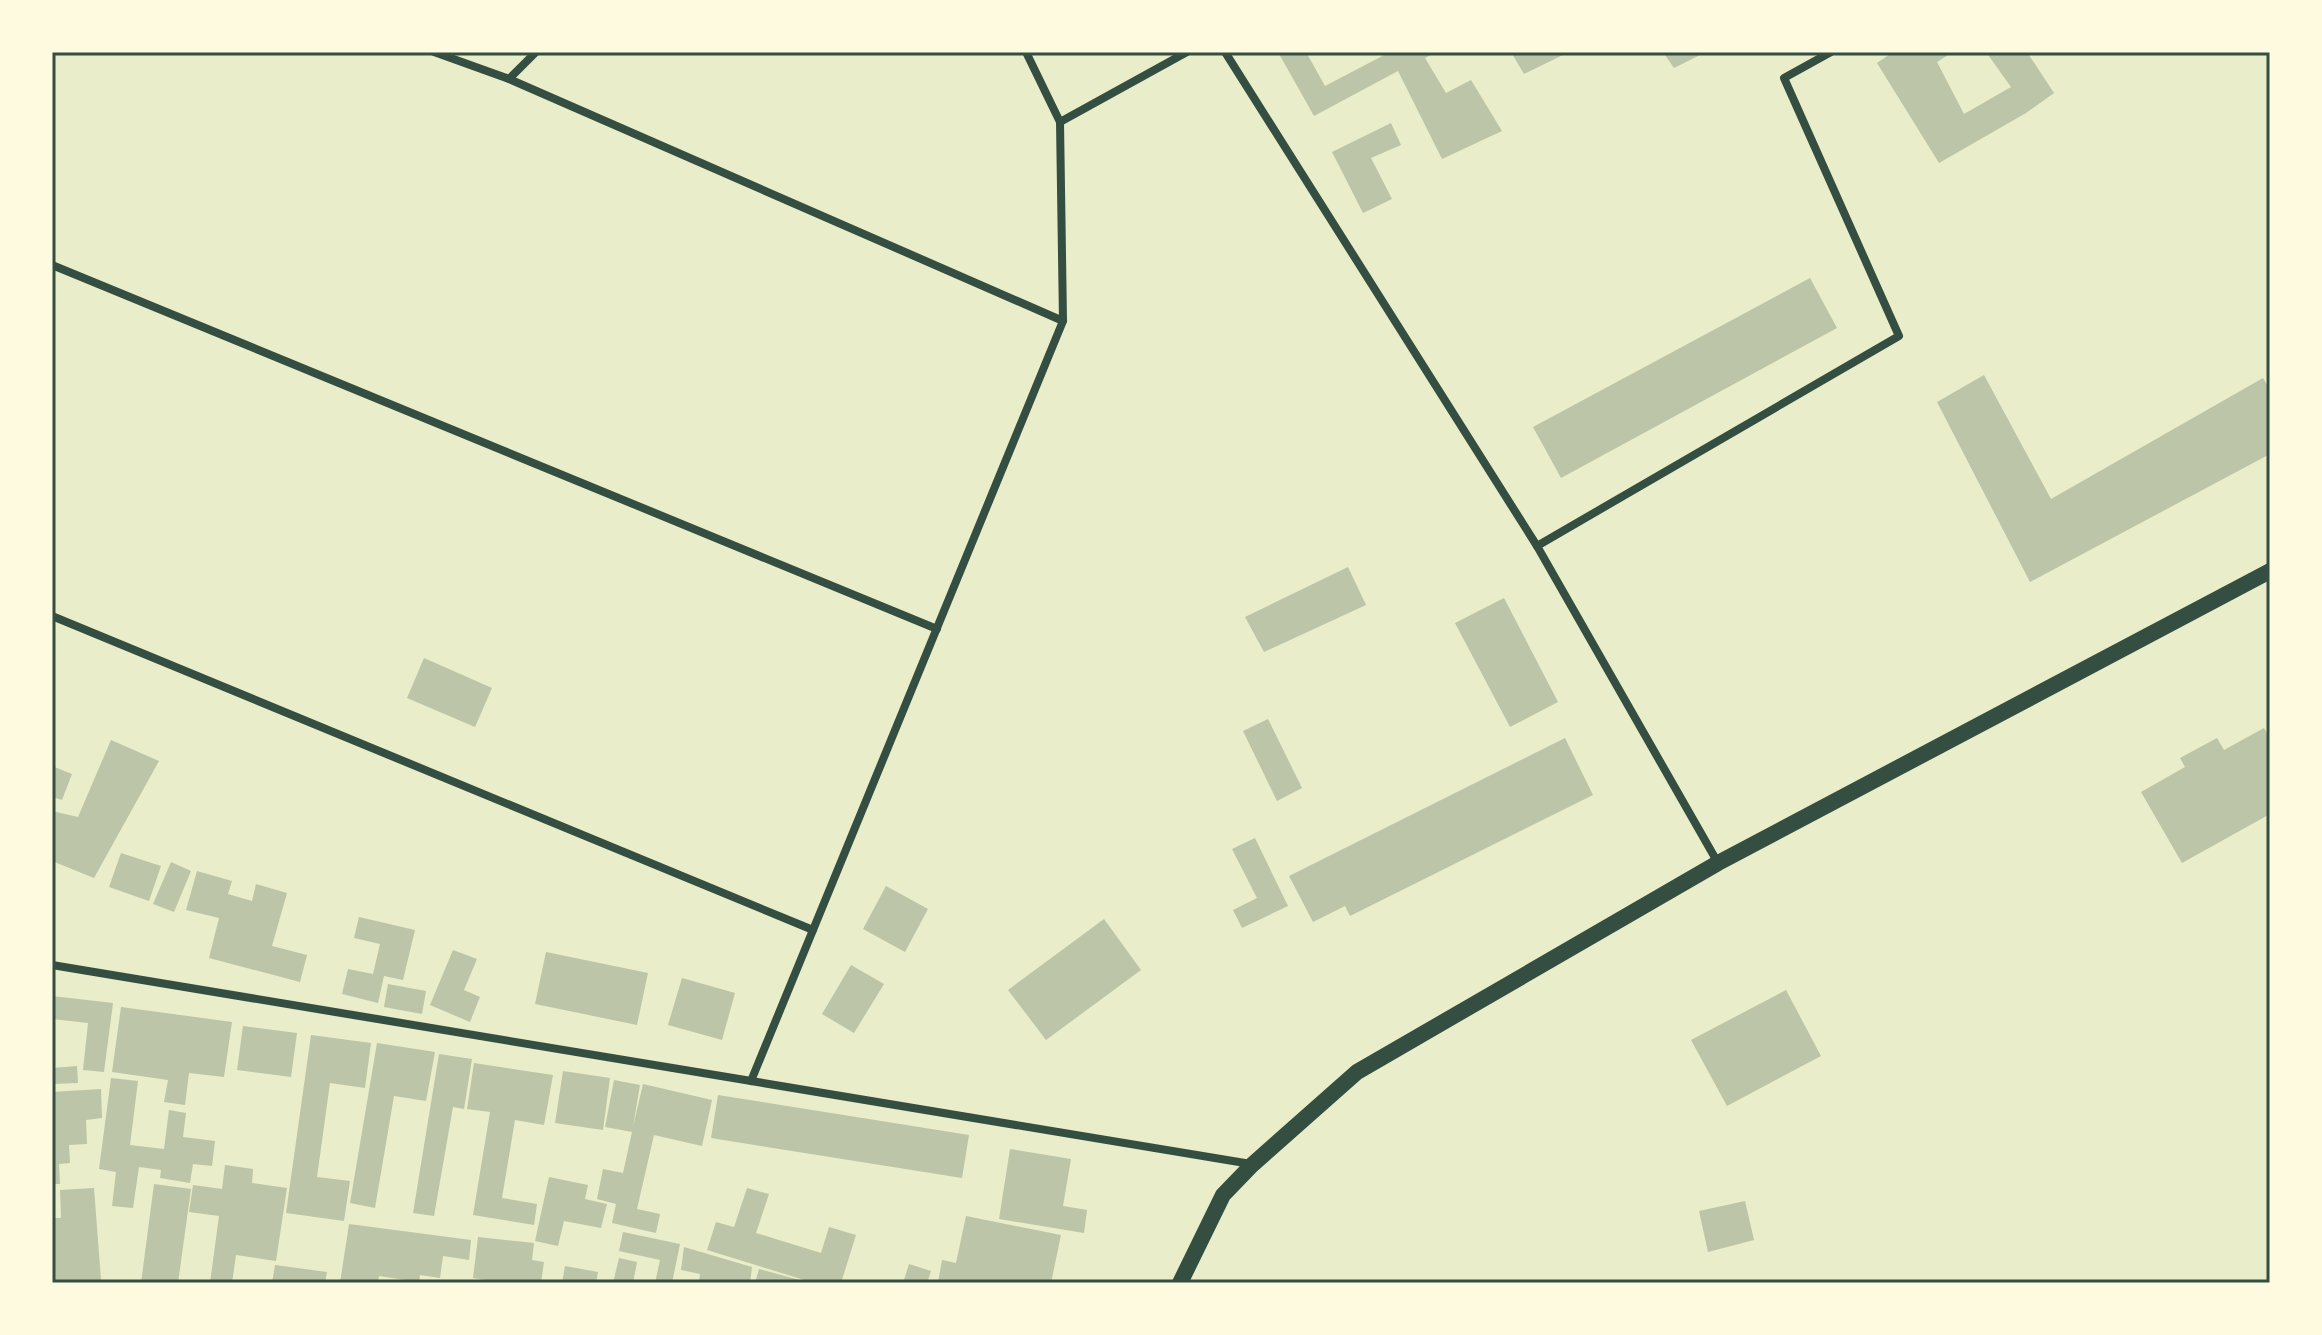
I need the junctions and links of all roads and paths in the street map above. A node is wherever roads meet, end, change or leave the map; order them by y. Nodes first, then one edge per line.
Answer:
1 (434, 52) edge
2 (536, 52) edge
3 (1026, 52) edge
4 (1187, 52) edge
5 (1225, 52) edge
6 (1831, 52) edge
7 (509, 79) junction
8 (1060, 122) junction
9 (52, 265) edge
10 (1063, 321) junction
11 (1537, 546) junction
12 (2270, 571) edge
13 (52, 616) edge
14 (937, 629) junction
15 (1718, 863) junction
16 (813, 930) junction
17 (52, 965) edge
18 (751, 1081) junction
19 (1252, 1165) junction
20 (1180, 1283) edge

1 - 7 street
2 - 7 street
3 - 8 street
4 - 8 street
5 - 11 street
6 - 11 street
7 - 10 street
8 - 10 street
9 - 14 street
10 - 14 street
11 - 15 street
12 - 15 main road
13 - 16 street
14 - 16 street
15 - 19 main road
16 - 18 street
17 - 18 street
18 - 19 street
19 - 20 main road

